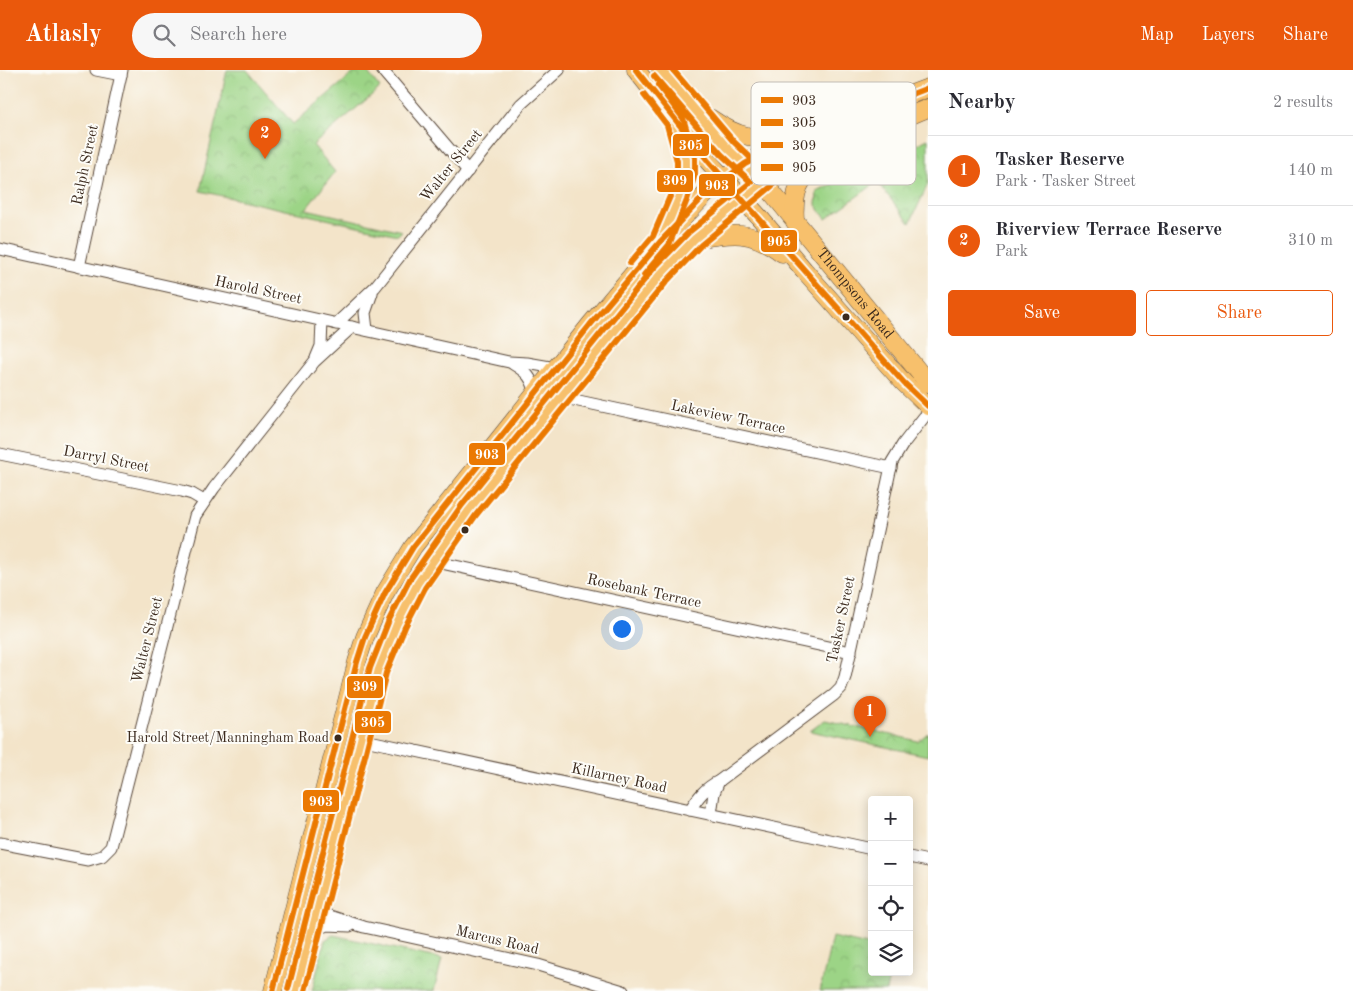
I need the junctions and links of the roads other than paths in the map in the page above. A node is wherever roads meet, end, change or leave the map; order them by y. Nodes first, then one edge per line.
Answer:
1 (96, 70) edge
2 (382, 70) edge
3 (559, 70) edge
4 (636, 70) edge
5 (662, 70) edge
6 (122, 73) edge
7 (928, 88) edge
8 (916, 92) edge
9 (691, 105) junction
10 (928, 108) edge
11 (916, 113) edge
12 (675, 121) junction
13 (751, 137) edge
14 (751, 160) edge
15 (745, 164) junction
16 (468, 170) junction
17 (751, 170) edge
18 (724, 179) junction
19 (761, 185) edge
20 (766, 185) edge
21 (799, 185) edge
22 (742, 199) junction
23 (794, 222) junction
24 (695, 239) junction
25 (661, 241) junction
26 (0, 249) edge
27 (79, 267) junction
28 (804, 270) junction
29 (375, 287) junction
30 (322, 321) junction
31 (336, 324) junction
32 (352, 327) junction
33 (367, 330) junction
34 (314, 362) junction
35 (509, 362) junction
36 (556, 368) junction
37 (928, 383) edge
38 (536, 394) junction
39 (560, 397) junction
40 (927, 415) edge
41 (0, 454) edge
42 (890, 468) junction
43 (204, 501) junction
44 (432, 561) junction
45 (851, 652) junction
46 (360, 739) junction
47 (718, 781) junction
48 (690, 810) junction
49 (711, 814) junction
50 (0, 843) edge
51 (868, 848) edge
52 (913, 858) edge
53 (928, 862) edge
54 (294, 912) junction
55 (317, 912) junction
56 (364, 927) junction
57 (312, 931) junction
58 (273, 991) edge
59 (296, 991) edge
60 (623, 991) edge

1 - 6 street
2 - 16 street
3 - 16 street, Walter Street
4 - 12 main road, Thompsons Road
5 - 9 main road, Thompsons Road
6 - 27 street, Ralph Street
7 - 8 main road
9 - 13 main road
9 - 15 main road, Thompsons Road
10 - 11 main road
12 - 18 main road, Thompsons Road
12 - 25 main road
14 - 15 main road
15 - 17 main road, Thompsons Road
15 - 18 main road
16 - 29 street, Walter Street
18 - 22 main road, Thompsons Road
18 - 25 main road
19 - 22 main road
20 - 23 main road, Thompsons Road
21 - 23 main road
22 - 24 main road
22 - 28 main road, Thompsons Road
23 - 37 main road, Thompsons Road
24 - 28 main road
24 - 39 main road
25 - 36 main road
26 - 27 street, Harold Street
27 - 30 street, Harold Street
28 - 40 main road, Thompsons Road
29 - 31 street, Walter Street
29 - 33 street, Walter Street
30 - 31 street, Harold Street
30 - 34 street, Walter Street
31 - 32 street, Harold Street
32 - 33 street, Harold Street
32 - 34 street, Walter Street
33 - 35 street, Harold Street
34 - 43 street, Walter Street
35 - 36 street, Harold Street
35 - 38 street, Harold Street
36 - 38 main road
38 - 54 main road
39 - 42 street, Lakeview Terrace
39 - 44 main road
40 - 42 street, Tasker Street
41 - 43 street, Darryl Street
42 - 45 street, Tasker Street
43 - 50 street, Walter Street
44 - 45 street, Rosebank Terrace
44 - 46 main road
45 - 47 street, Tasker Street
46 - 48 street, Killarney Road
46 - 55 main road
47 - 48 street, Tasker Street
47 - 49 street
48 - 49 street, Killarney Road
49 - 51 street, Killarney Road
52 - 53 street
54 - 55 street, Marcus Road
54 - 58 main road
55 - 56 street, Marcus Road
55 - 57 main road
56 - 57 street, Marcus Road
56 - 60 street, Marcus Road
57 - 59 main road

